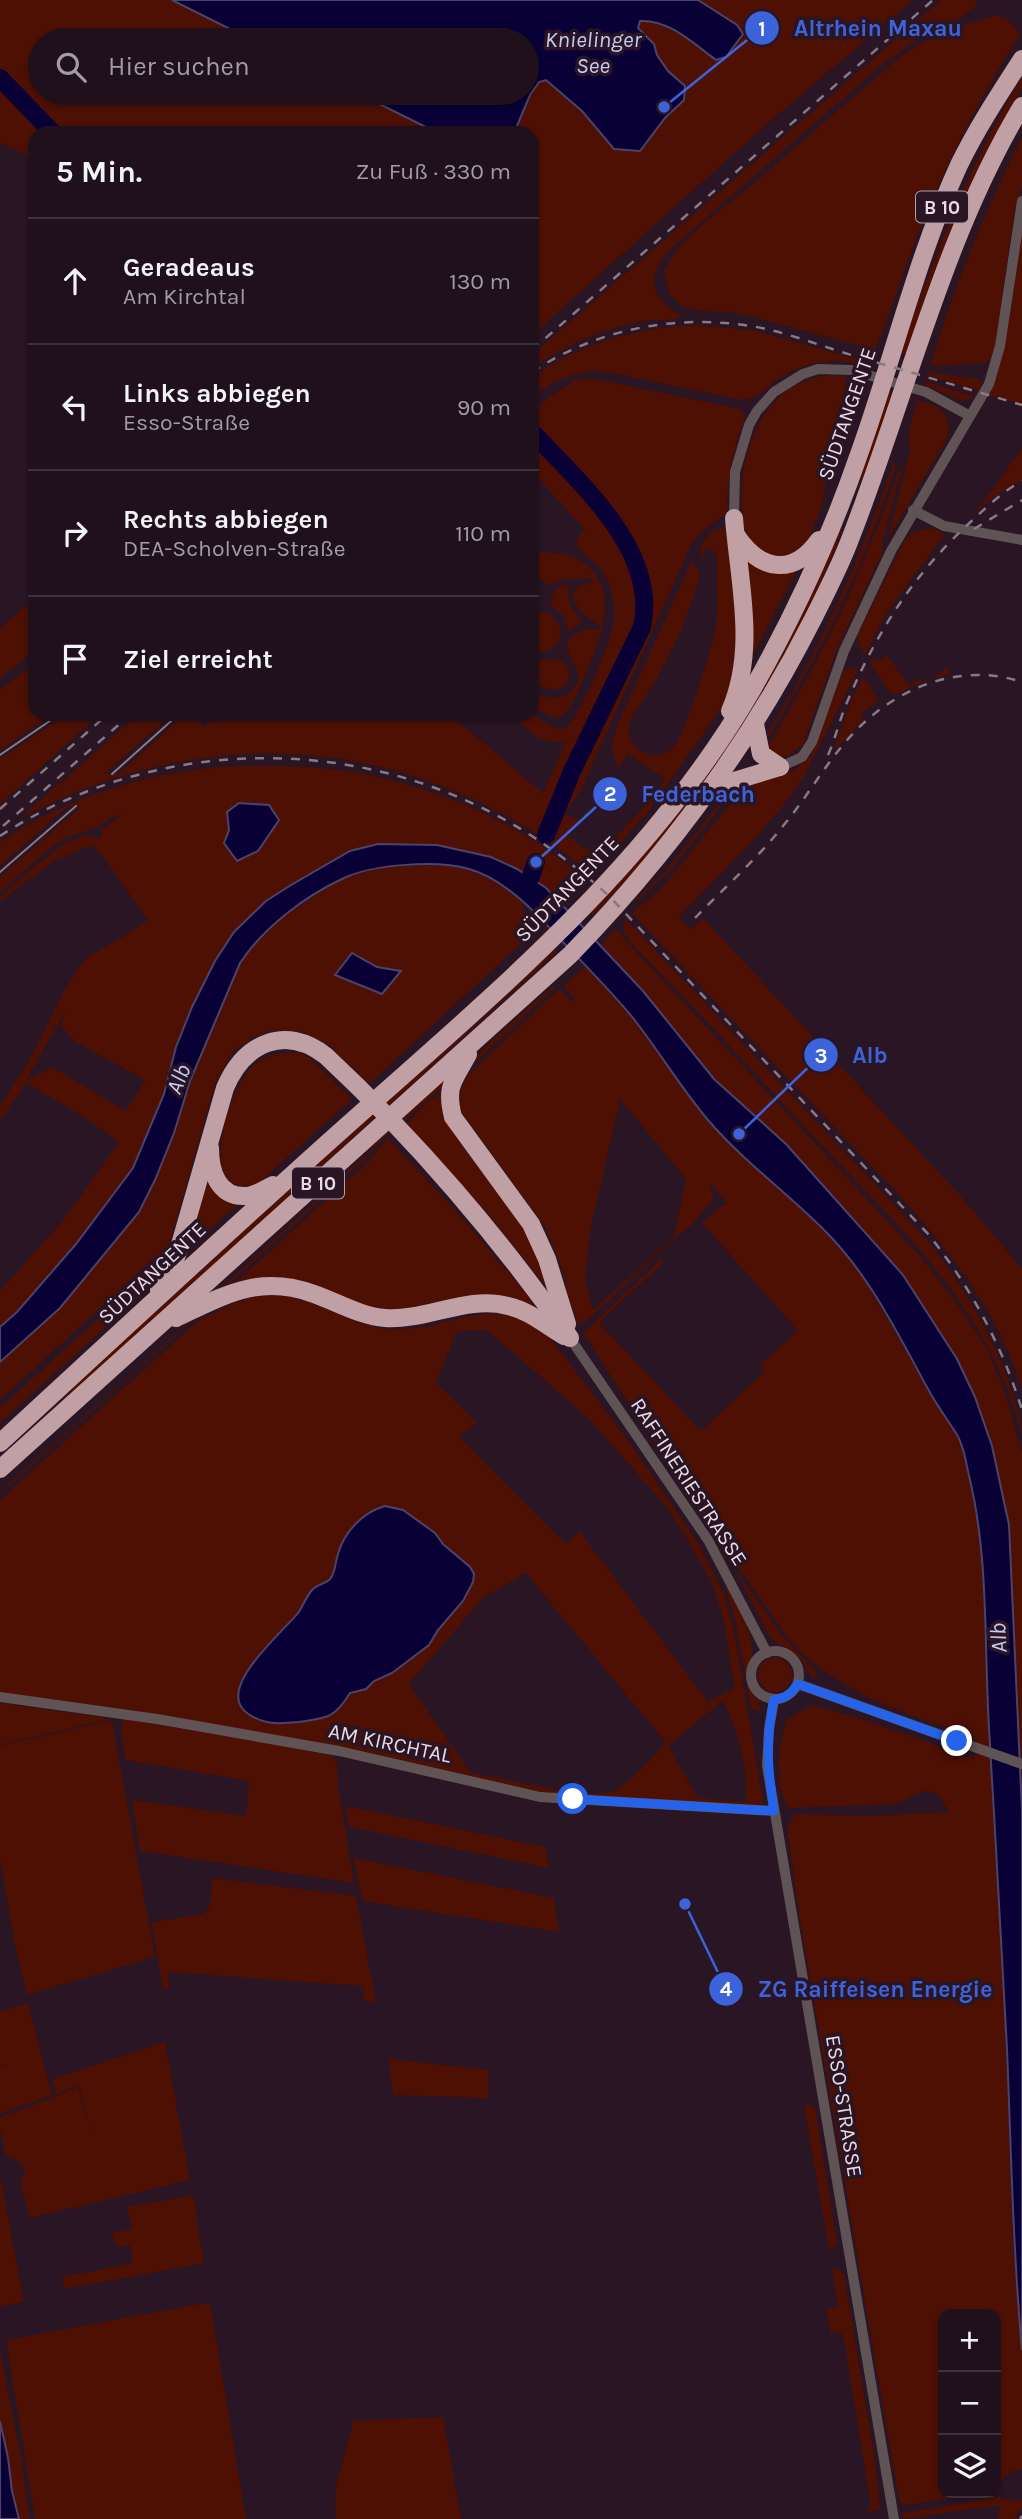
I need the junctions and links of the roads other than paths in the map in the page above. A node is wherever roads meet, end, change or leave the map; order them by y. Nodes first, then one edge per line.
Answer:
1 (1022, 59) edge
2 (1022, 106) edge
3 (1022, 201) edge
4 (970, 416) junction
5 (913, 510) junction
6 (836, 517) junction
7 (735, 527) junction
8 (1022, 540) edge
9 (755, 724) junction
10 (714, 748) junction
11 (780, 767) junction
12 (706, 796) junction
13 (476, 1037) junction
14 (214, 1124) junction
15 (286, 1179) junction
16 (143, 1313) junction
17 (157, 1327) junction
18 (572, 1340) junction
19 (3, 1439) edge
20 (0, 1469) edge
21 (767, 1653) junction
22 (798, 1684) junction
23 (0, 1697) edge
24 (774, 1700) junction
25 (1022, 1765) edge
26 (774, 1811) junction
27 (894, 2519) edge

1 - 6 highway, SÜDTANGENTE / B 10
2 - 9 highway, SÜDTANGENTE / B 10
3 - 4 street
4 - 5 street
4 - 7 street
5 - 8 street
5 - 11 street
6 - 7 highway
6 - 10 highway, SÜDTANGENTE / B 10
7 - 10 highway
9 - 11 highway
9 - 12 highway, SÜDTANGENTE / B 10
10 - 15 highway, SÜDTANGENTE / B 10
11 - 12 highway
12 - 13 highway, SÜDTANGENTE / B 10
13 - 17 highway, SÜDTANGENTE / B 10
13 - 18 highway
14 - 15 highway
14 - 16 highway
14 - 18 highway
15 - 16 highway, SÜDTANGENTE / B 10
16 - 19 highway, SÜDTANGENTE / B 10
17 - 18 highway
17 - 20 highway, SÜDTANGENTE / B 10
18 - 21 street, RAFFINERIESTRASSE
21 - 22 street
21 - 24 street
22 - 24 street
22 - 25 street
23 - 26 street, AM KIRCHTAL
24 - 26 street, ESSO-STRASSE
26 - 27 street, ESSO-STRASSE

